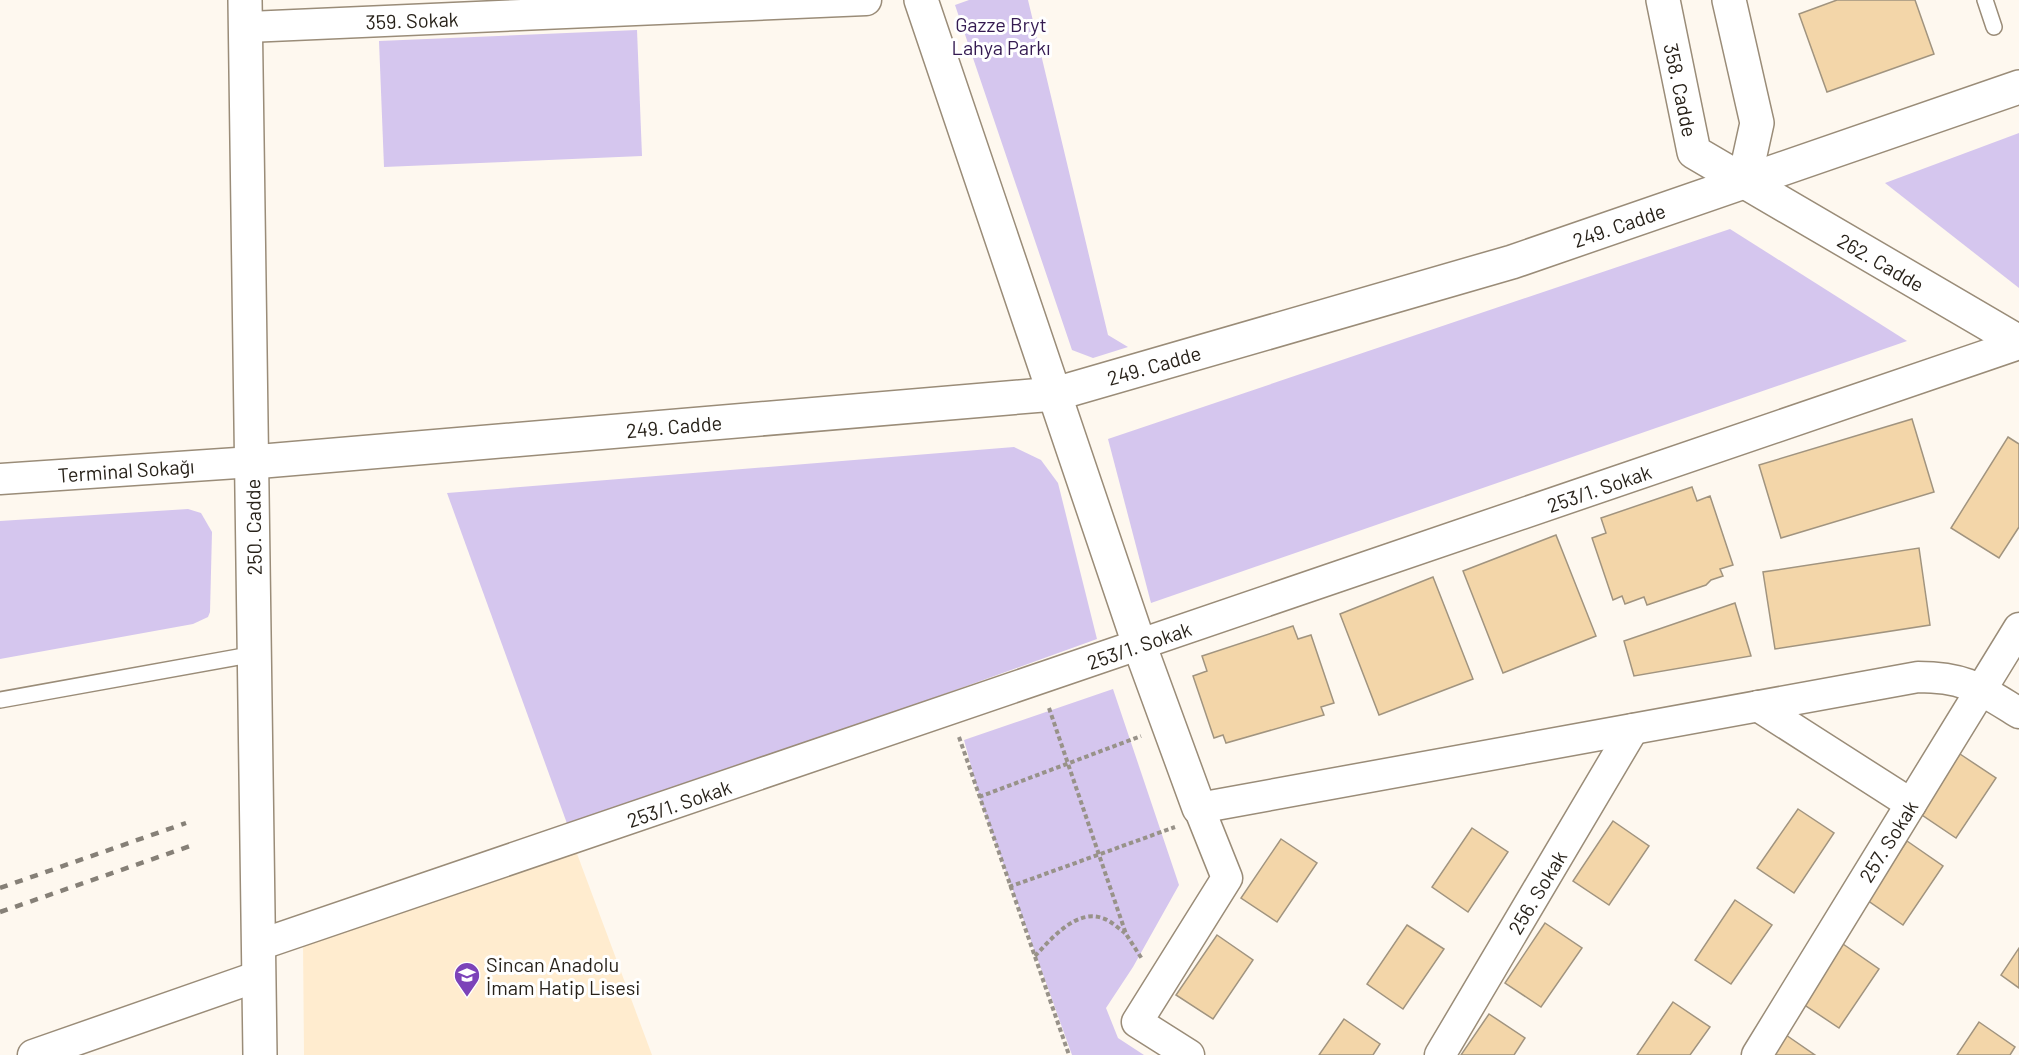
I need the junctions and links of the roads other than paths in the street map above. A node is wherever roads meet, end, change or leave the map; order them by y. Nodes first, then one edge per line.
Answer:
1 (866, 0) edge
2 (921, 0) edge
3 (1663, 0) edge
4 (1729, 0) edge
5 (1985, 0) edge
6 (245, 14) edge
7 (1994, 27) dead end
8 (2019, 87) edge
9 (1744, 182) junction
10 (2019, 343) edge
11 (1054, 394) junction
12 (252, 462) junction
13 (0, 479) edge
14 (2019, 628) edge
15 (1139, 644) junction
16 (255, 654) junction
17 (1981, 689) junction
18 (0, 700) edge
19 (1758, 706) junction
20 (2019, 713) edge
21 (1633, 729) junction
22 (1911, 804) junction
23 (1200, 813) junction
24 (259, 960) junction
25 (33, 1055) edge
26 (260, 1055) edge
27 (1189, 1055) edge
28 (1440, 1055) edge
29 (1757, 1055) edge

1 - 6 street, 359. Sokak
2 - 11 street
3 - 9 street, 358. Cadde
4 - 9 street
5 - 7 lane
6 - 12 street, 250. Cadde
8 - 9 street, 249. Cadde
9 - 10 street, 262. Cadde
9 - 11 street, 249. Cadde
10 - 15 street, 253/1. Sokak
11 - 12 street, 249. Cadde
11 - 15 street
12 - 13 street, Terminal Sokağı
12 - 16 street, 250. Cadde
14 - 17 street, 257. Sokak
15 - 23 street
15 - 24 street, 253/1. Sokak
16 - 18 lane
16 - 24 street, 250. Cadde
17 - 19 street
17 - 20 street
17 - 22 street, 257. Sokak
19 - 21 street
19 - 22 street
21 - 23 street
21 - 28 street, 256. Sokak
22 - 29 street, 257. Sokak
23 - 27 street
24 - 25 street, 253/1. Sokak
24 - 26 street, 250. Cadde

